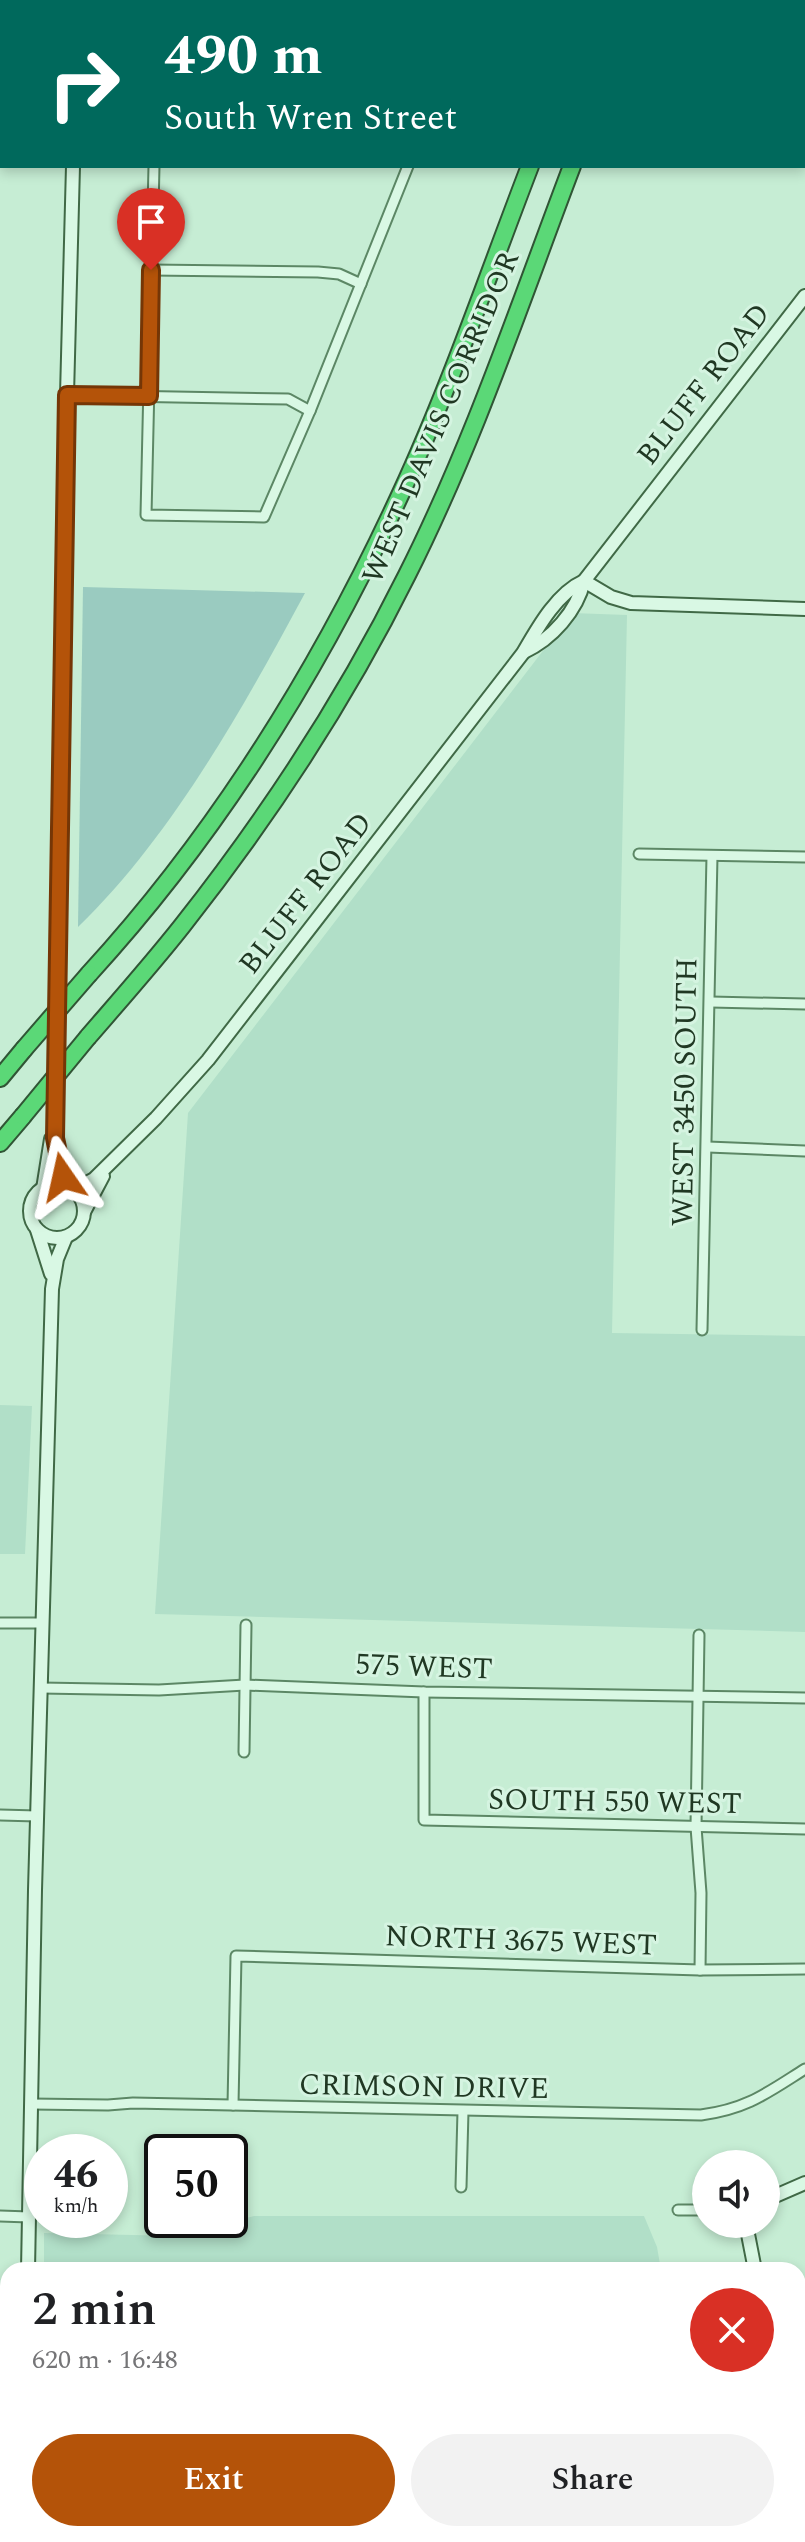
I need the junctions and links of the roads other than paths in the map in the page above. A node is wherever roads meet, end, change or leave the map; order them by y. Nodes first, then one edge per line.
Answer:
1 (73, 168) edge
2 (154, 168) edge
3 (407, 168) edge
4 (529, 168) edge
5 (571, 168) edge
6 (151, 270) junction
7 (361, 284) junction
8 (805, 296) edge
9 (67, 395) junction
10 (149, 396) junction
11 (310, 411) junction
12 (584, 581) junction
13 (805, 609) edge
14 (639, 854) dead end
15 (712, 856) junction
16 (805, 857) edge
17 (711, 1002) junction
18 (805, 1004) edge
19 (0, 1078) edge
20 (55, 1125) junction
21 (0, 1143) edge
22 (708, 1147) junction
23 (805, 1151) edge
24 (117, 1156) junction
25 (69, 1187) junction
26 (43, 1189) junction
27 (84, 1212) junction
28 (37, 1229) junction
29 (66, 1237) junction
30 (52, 1289) junction
31 (702, 1330) dead end
32 (0, 1623) edge
33 (43, 1623) junction
34 (246, 1625) dead end
35 (699, 1635) dead end
36 (245, 1685) junction
37 (41, 1688) junction
38 (424, 1692) junction
39 (697, 1696) junction
40 (805, 1698) edge
41 (244, 1752) dead end
42 (0, 1815) edge
43 (37, 1816) junction
44 (696, 1827) junction
45 (805, 1829) edge
46 (805, 1969) edge
47 (700, 1970) junction
48 (805, 2069) edge
49 (31, 2104) junction
50 (233, 2105) junction
51 (463, 2111) junction
52 (30, 2134) edge
53 (805, 2183) edge
54 (461, 2187) dead end
55 (780, 2194) edge
56 (678, 2210) dead end
57 (692, 2210) edge
58 (0, 2216) edge
59 (24, 2217) edge
60 (29, 2238) edge
61 (749, 2238) edge
62 (28, 2262) edge
63 (753, 2262) edge

1 - 9 main road
2 - 6 street
3 - 7 street
4 - 19 highway, WEST DAVIS CORRIDOR, bridge
5 - 21 highway, WEST DAVIS CORRIDOR, bridge
6 - 7 street
6 - 10 street
7 - 11 street
8 - 12 main road, BLUFF ROAD
9 - 10 street
9 - 20 main road
10 - 11 street
10 - 11 street
12 - 13 main road
12 - 24 main road, BLUFF ROAD
14 - 15 street
15 - 16 street
15 - 17 street, WEST 3450 SOUTH
17 - 18 street
17 - 22 street, WEST 3450 SOUTH
20 - 25 main road
20 - 26 main road
22 - 23 street
22 - 31 street, WEST 3450 SOUTH
24 - 25 main road, BLUFF ROAD
24 - 27 main road, BLUFF ROAD
25 - 26 main road
25 - 27 main road
26 - 28 main road
27 - 29 main road
28 - 29 main road
28 - 30 main road
29 - 30 main road
30 - 33 main road
32 - 33 street
33 - 37 main road
34 - 36 street
35 - 39 street
36 - 37 street, 575 WEST
36 - 38 street, 575 WEST
36 - 41 street
37 - 43 main road
38 - 39 street, 575 WEST
38 - 44 street, SOUTH 550 WEST
39 - 40 street, 575 WEST
39 - 44 street
42 - 43 street
43 - 49 main road
44 - 45 street, SOUTH 550 WEST
44 - 47 street
46 - 47 street, NORTH 3675 WEST
47 - 50 street, NORTH 3675 WEST
48 - 51 street, CRIMSON DRIVE
49 - 50 street, CRIMSON DRIVE
49 - 52 main road
50 - 51 street, CRIMSON DRIVE
51 - 54 street
53 - 55 main road
56 - 57 street
58 - 59 street
60 - 62 main road
61 - 63 main road

